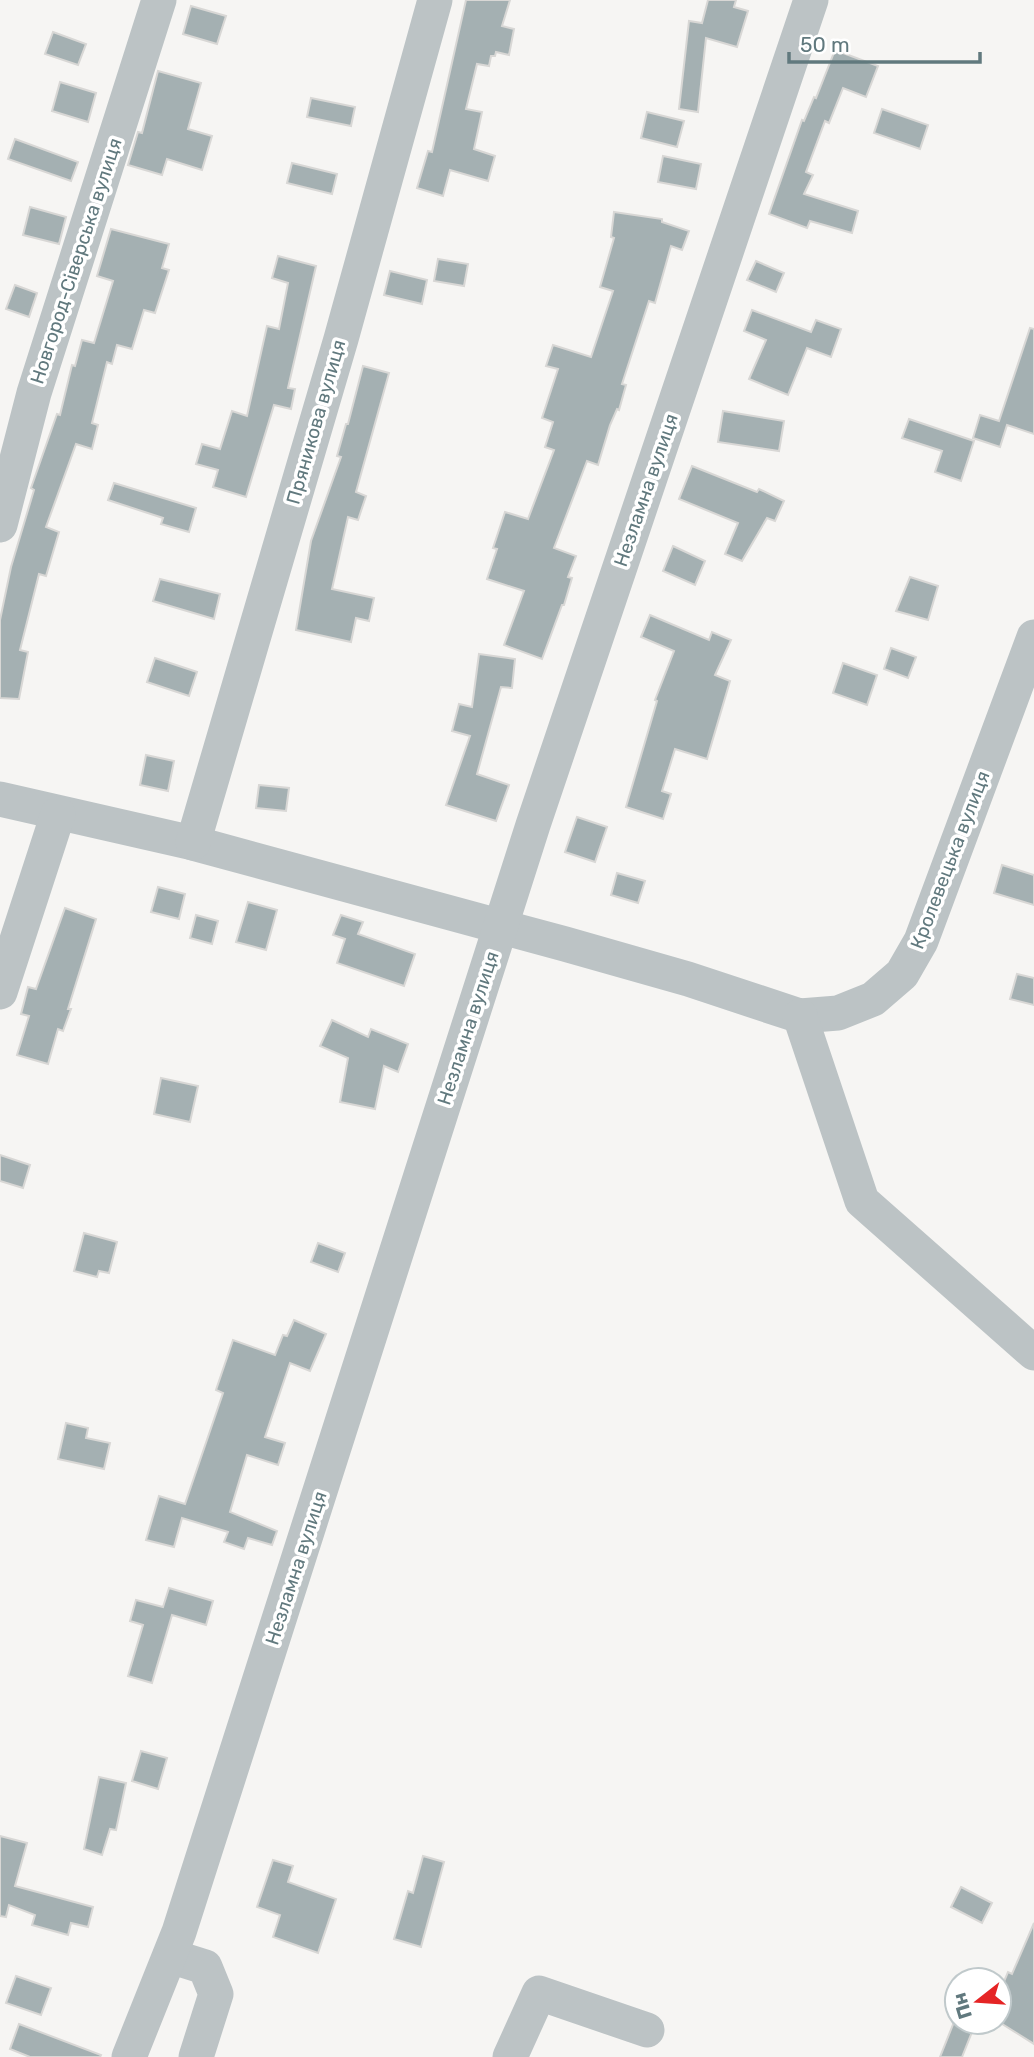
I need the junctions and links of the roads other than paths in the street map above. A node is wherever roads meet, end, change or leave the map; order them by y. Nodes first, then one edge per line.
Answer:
1 (159, 0) edge
2 (435, 0) edge
3 (811, 0) edge
4 (0, 525) edge
5 (1034, 637) edge
6 (0, 799) edge
7 (58, 814) junction
8 (192, 844) junction
9 (500, 928) junction
10 (0, 992) edge
11 (800, 1016) junction
12 (1034, 1353) edge
13 (170, 1956) junction
14 (647, 2030) dead end
15 (129, 2057) edge
16 (197, 2057) edge
17 (510, 2057) edge

1 - 4 street, Новгород-Сіверська вулиця
2 - 8 street, Пряникова вулиця
3 - 9 street, Незламна вулиця
5 - 11 street, Кролевецька вулиця
6 - 7 street
7 - 8 street
7 - 10 street
8 - 9 street
9 - 11 street
9 - 13 street, Незламна вулиця
11 - 12 street
13 - 15 street, Незламна вулиця
13 - 16 street
14 - 17 street

